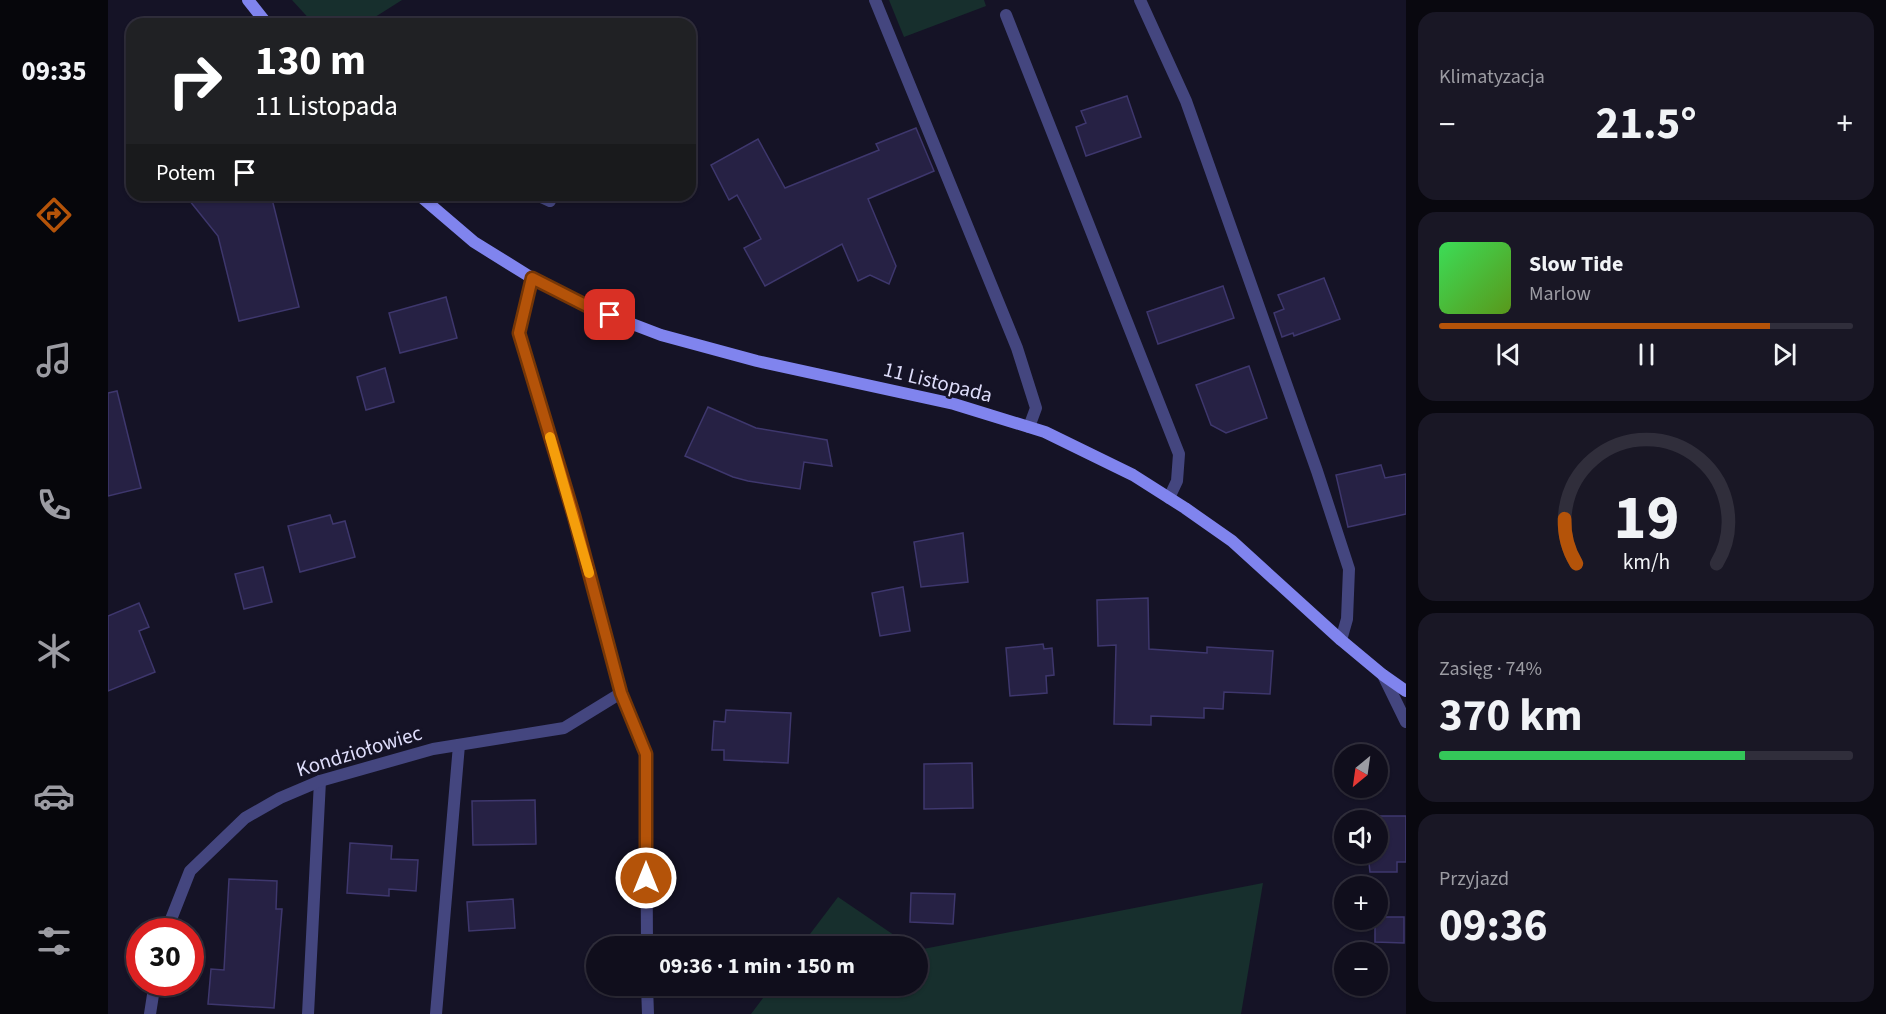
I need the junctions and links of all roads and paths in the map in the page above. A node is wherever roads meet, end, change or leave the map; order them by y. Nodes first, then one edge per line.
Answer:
1 (248, 0) edge
2 (875, 0) edge
3 (1140, 0) edge
4 (1006, 15) dead end
5 (262, 18) edge
6 (426, 201) edge
7 (532, 278) junction
8 (1029, 427) junction
9 (1169, 498) junction
10 (1341, 640) junction
11 (1383, 675) junction
12 (1406, 691) edge
13 (621, 693) junction
14 (1406, 722) edge
15 (459, 745) junction
16 (320, 781) junction
17 (172, 918) edge
18 (647, 936) edge
19 (153, 996) edge
20 (647, 996) edge
21 (150, 1014) edge
22 (308, 1014) edge
23 (436, 1014) edge
24 (648, 1014) edge

1 - 5 main road
2 - 8 street
3 - 10 street
4 - 9 street
6 - 7 main road, 11 Listopada
7 - 8 main road, 11 Listopada
7 - 13 street
8 - 9 main road, 11 Listopada
9 - 10 main road, 11 Listopada
10 - 11 main road, 11 Listopada
11 - 12 main road, 11 Listopada
11 - 14 street
13 - 15 street, Kondziołowiec
13 - 18 street
15 - 16 street, Kondziołowiec
15 - 23 street
16 - 17 street, Kondziołowiec
16 - 22 street
19 - 21 street
20 - 24 street

